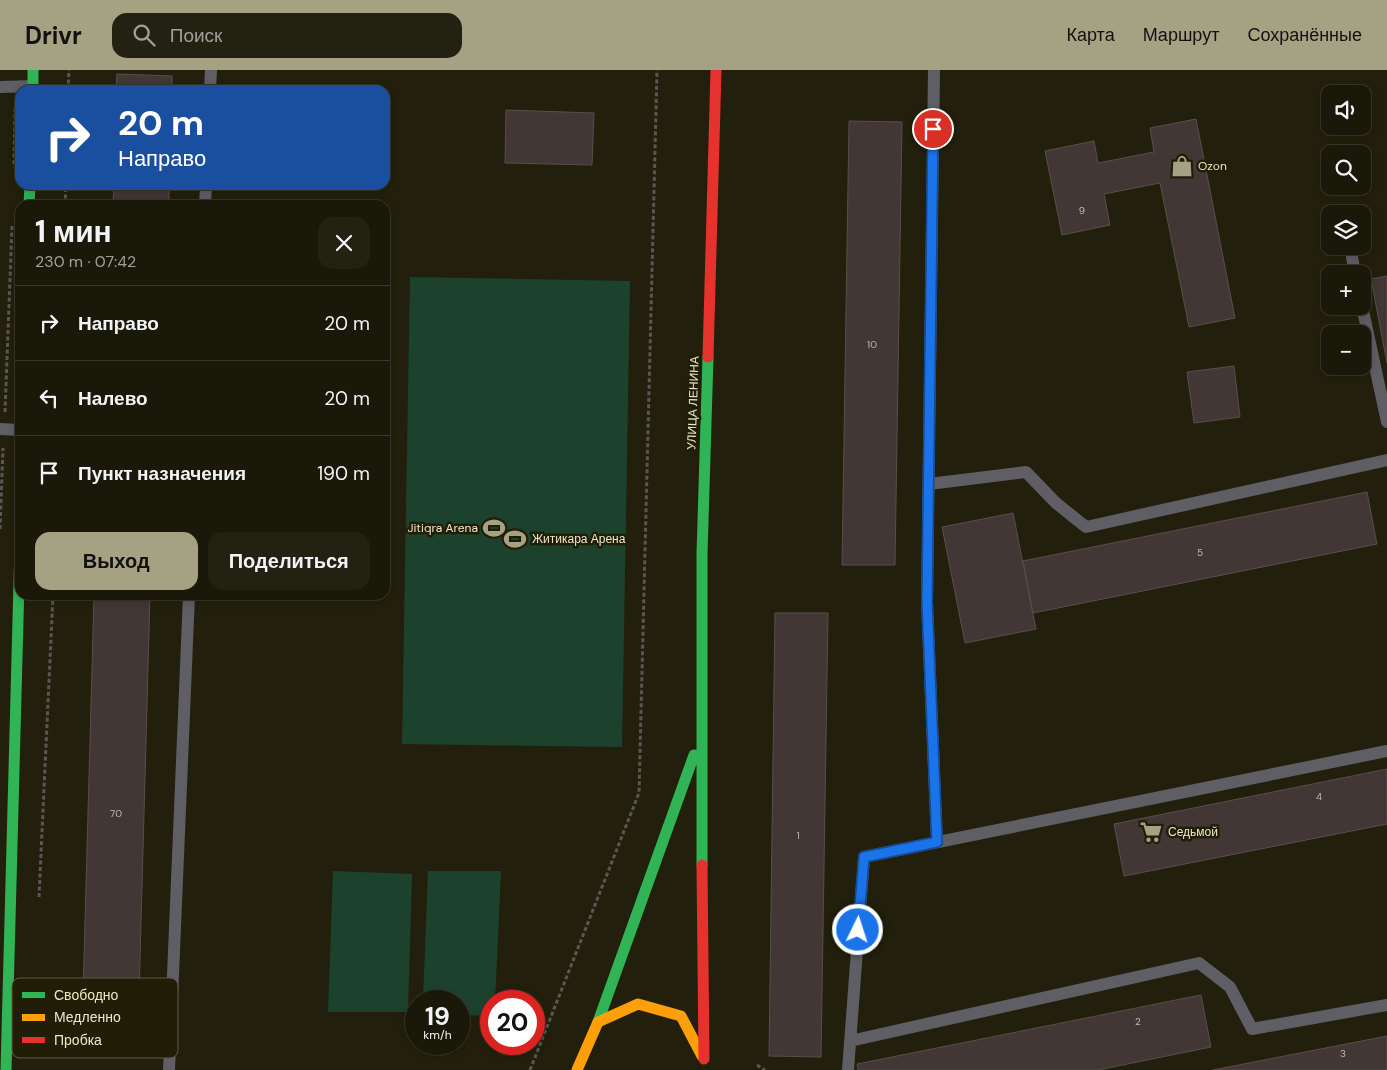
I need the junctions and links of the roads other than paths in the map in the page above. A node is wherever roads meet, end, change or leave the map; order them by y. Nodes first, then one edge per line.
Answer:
1 (33, 70) edge
2 (211, 70) edge
3 (716, 70) edge
4 (934, 70) edge
5 (33, 85) edge
6 (210, 85) edge
7 (0, 87) edge
8 (15, 87) edge
9 (1352, 257) dead end
10 (1353, 265) edge
11 (1364, 315) edge
12 (1387, 422) edge
13 (2, 429) edge
14 (15, 430) edge
15 (1387, 460) edge
16 (929, 484) junction
17 (17, 600) edge
18 (189, 600) edge
19 (701, 737) junction
20 (1387, 751) edge
21 (937, 842) junction
22 (6, 851) edge
23 (173, 978) edge
24 (1387, 1005) edge
25 (598, 1022) junction
26 (850, 1040) junction
27 (704, 1064) edge
28 (6, 1070) edge
29 (578, 1070) edge
30 (848, 1070) edge

1 - 5 street
2 - 6 lane
3 - 19 street, УЛИЦА ЛЕНИНА
4 - 16 lane
7 - 8 lane
9 - 10 lane
11 - 12 lane
13 - 14 lane
15 - 16 lane
16 - 21 lane
17 - 22 street
18 - 23 lane
19 - 25 street
19 - 27 street, УЛИЦА ЛЕНИНА
20 - 21 lane
21 - 26 lane
22 - 28 street
24 - 26 lane
25 - 27 street
25 - 29 street
26 - 30 lane

